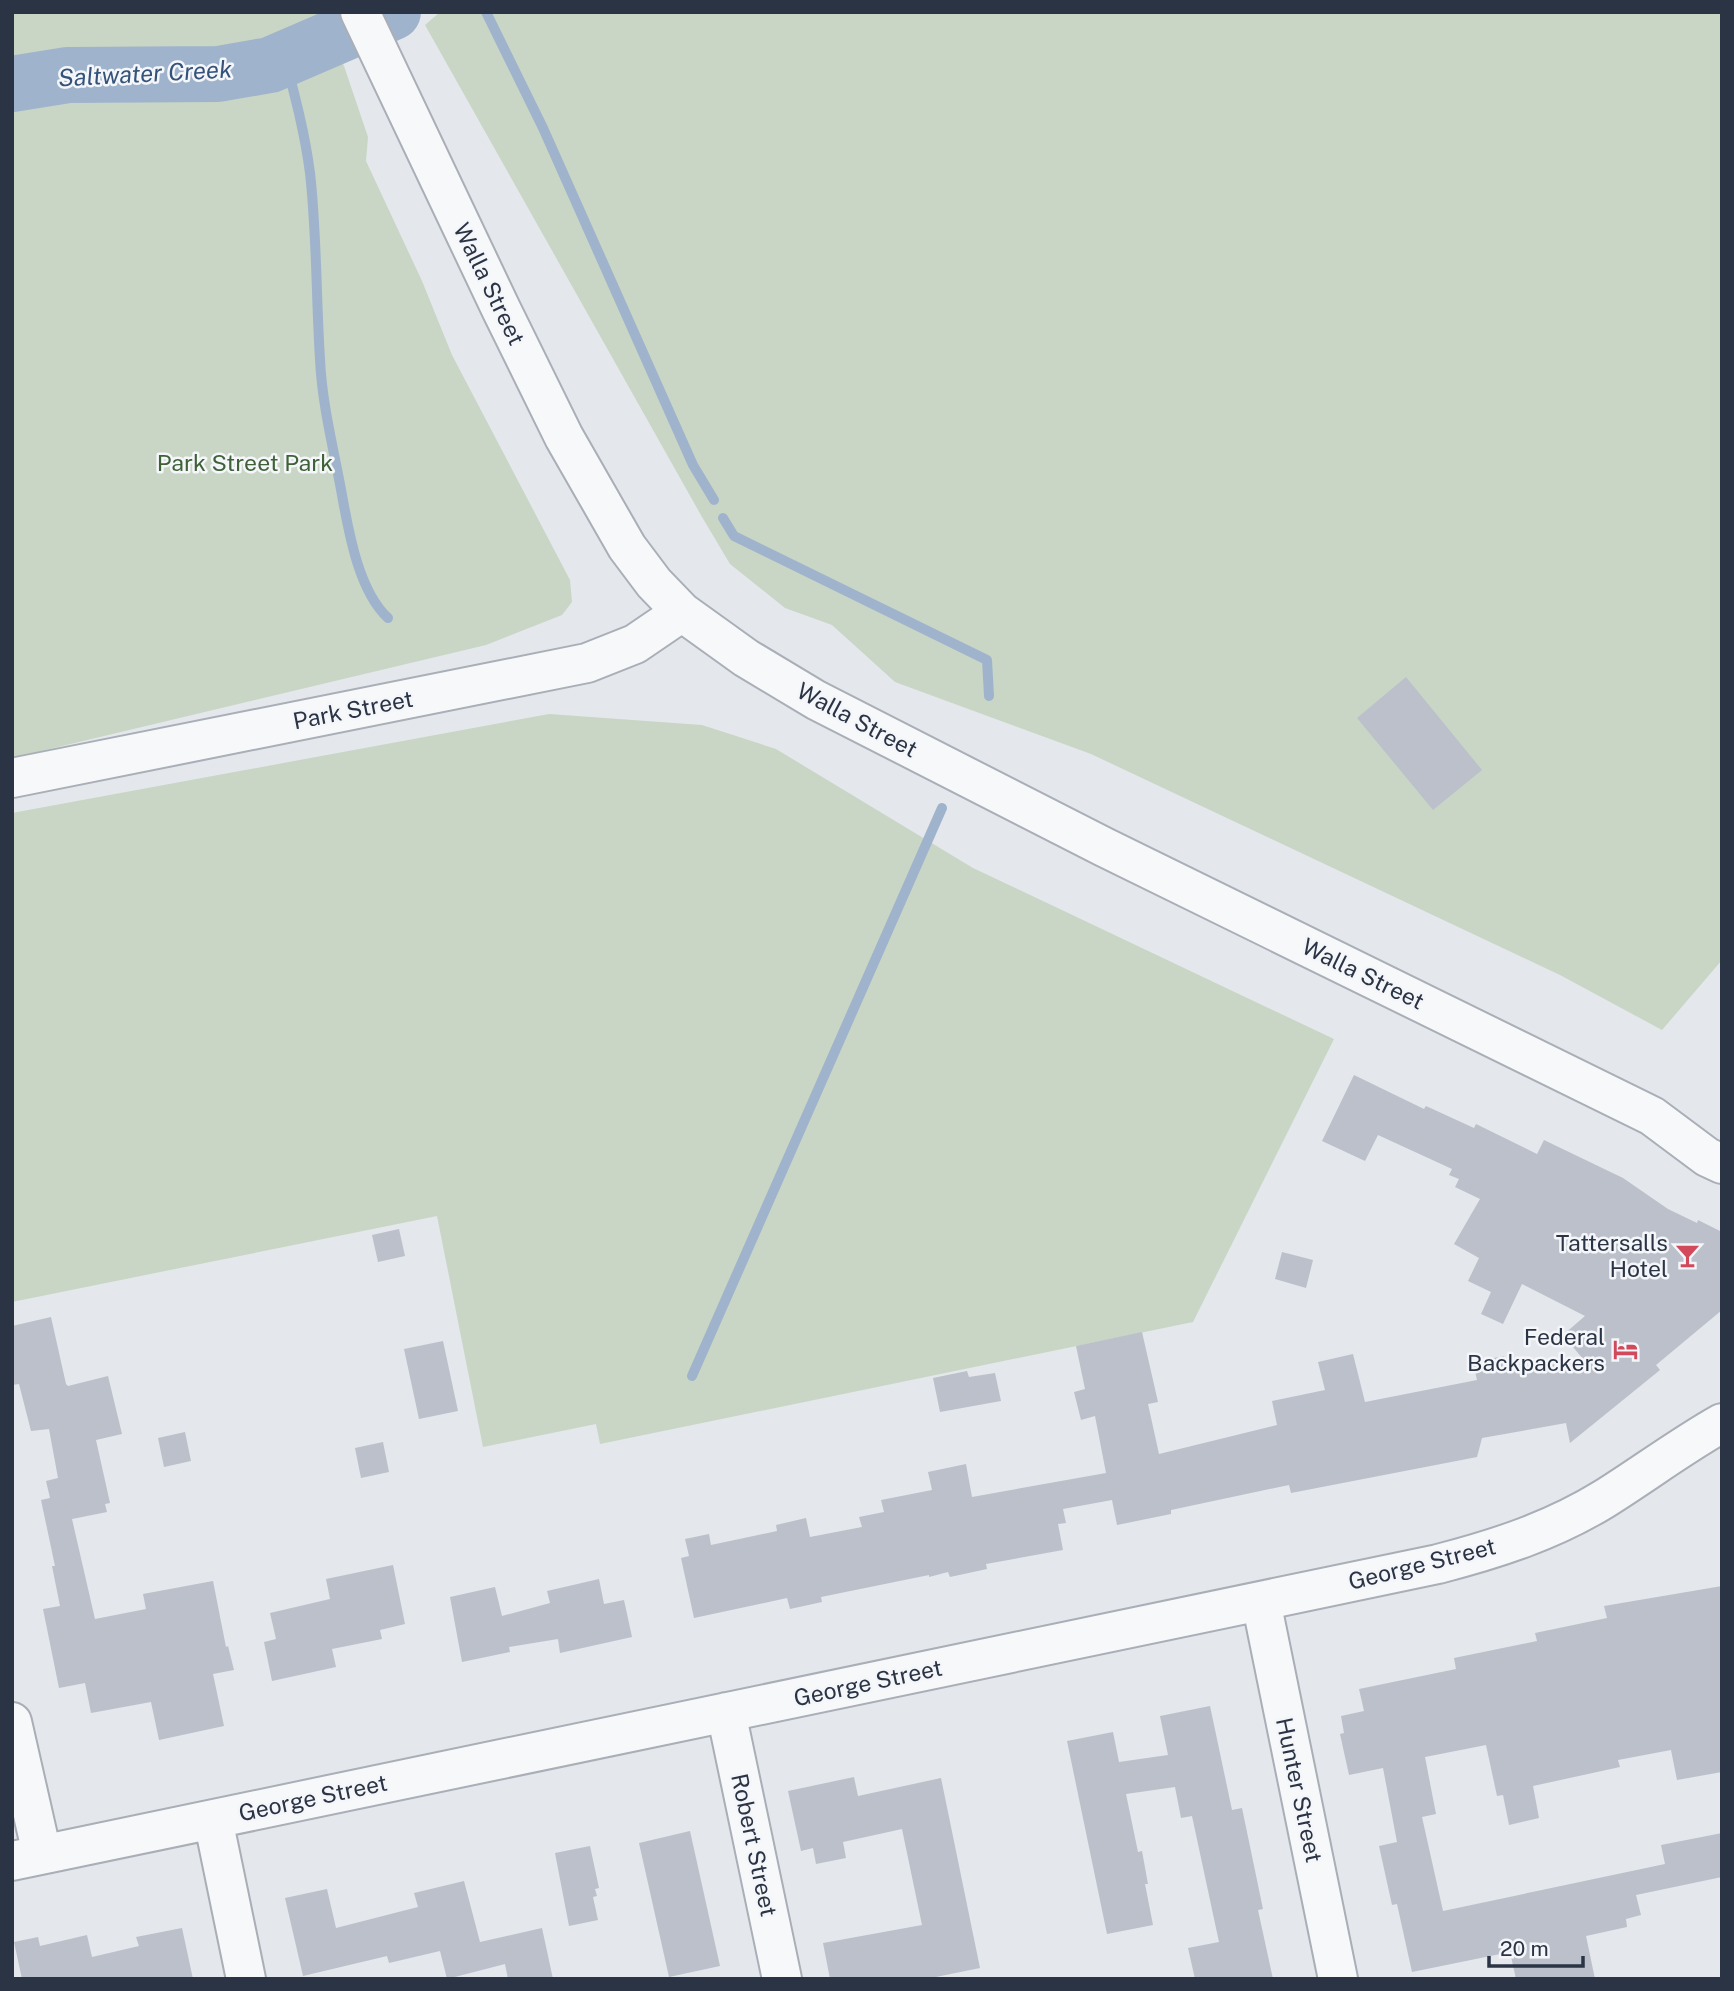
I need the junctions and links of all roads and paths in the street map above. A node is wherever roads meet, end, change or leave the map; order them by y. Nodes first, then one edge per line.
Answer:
1 (360, 12) edge
2 (682, 612) junction
3 (12, 778) edge
4 (1652, 1116) junction
5 (1722, 1136) edge
6 (1722, 1164) edge
7 (1714, 1424) edge
8 (1261, 1601) junction
9 (726, 1712) junction
10 (12, 1722) edge
11 (213, 1819) junction
12 (27, 1858) edge
13 (246, 1979) edge
14 (782, 1979) edge
15 (1338, 1979) edge

1 - 2 street, Walla Street
2 - 3 street, Park Street
2 - 4 street, Walla Street
4 - 5 street, Walla Street
4 - 6 street, Walla Street
7 - 8 street, George Street
8 - 9 street, George Street
8 - 15 street, Hunter Street
9 - 11 street, George Street
9 - 14 street, Robert Street
10 - 12 street
11 - 12 street, George Street
11 - 13 street

